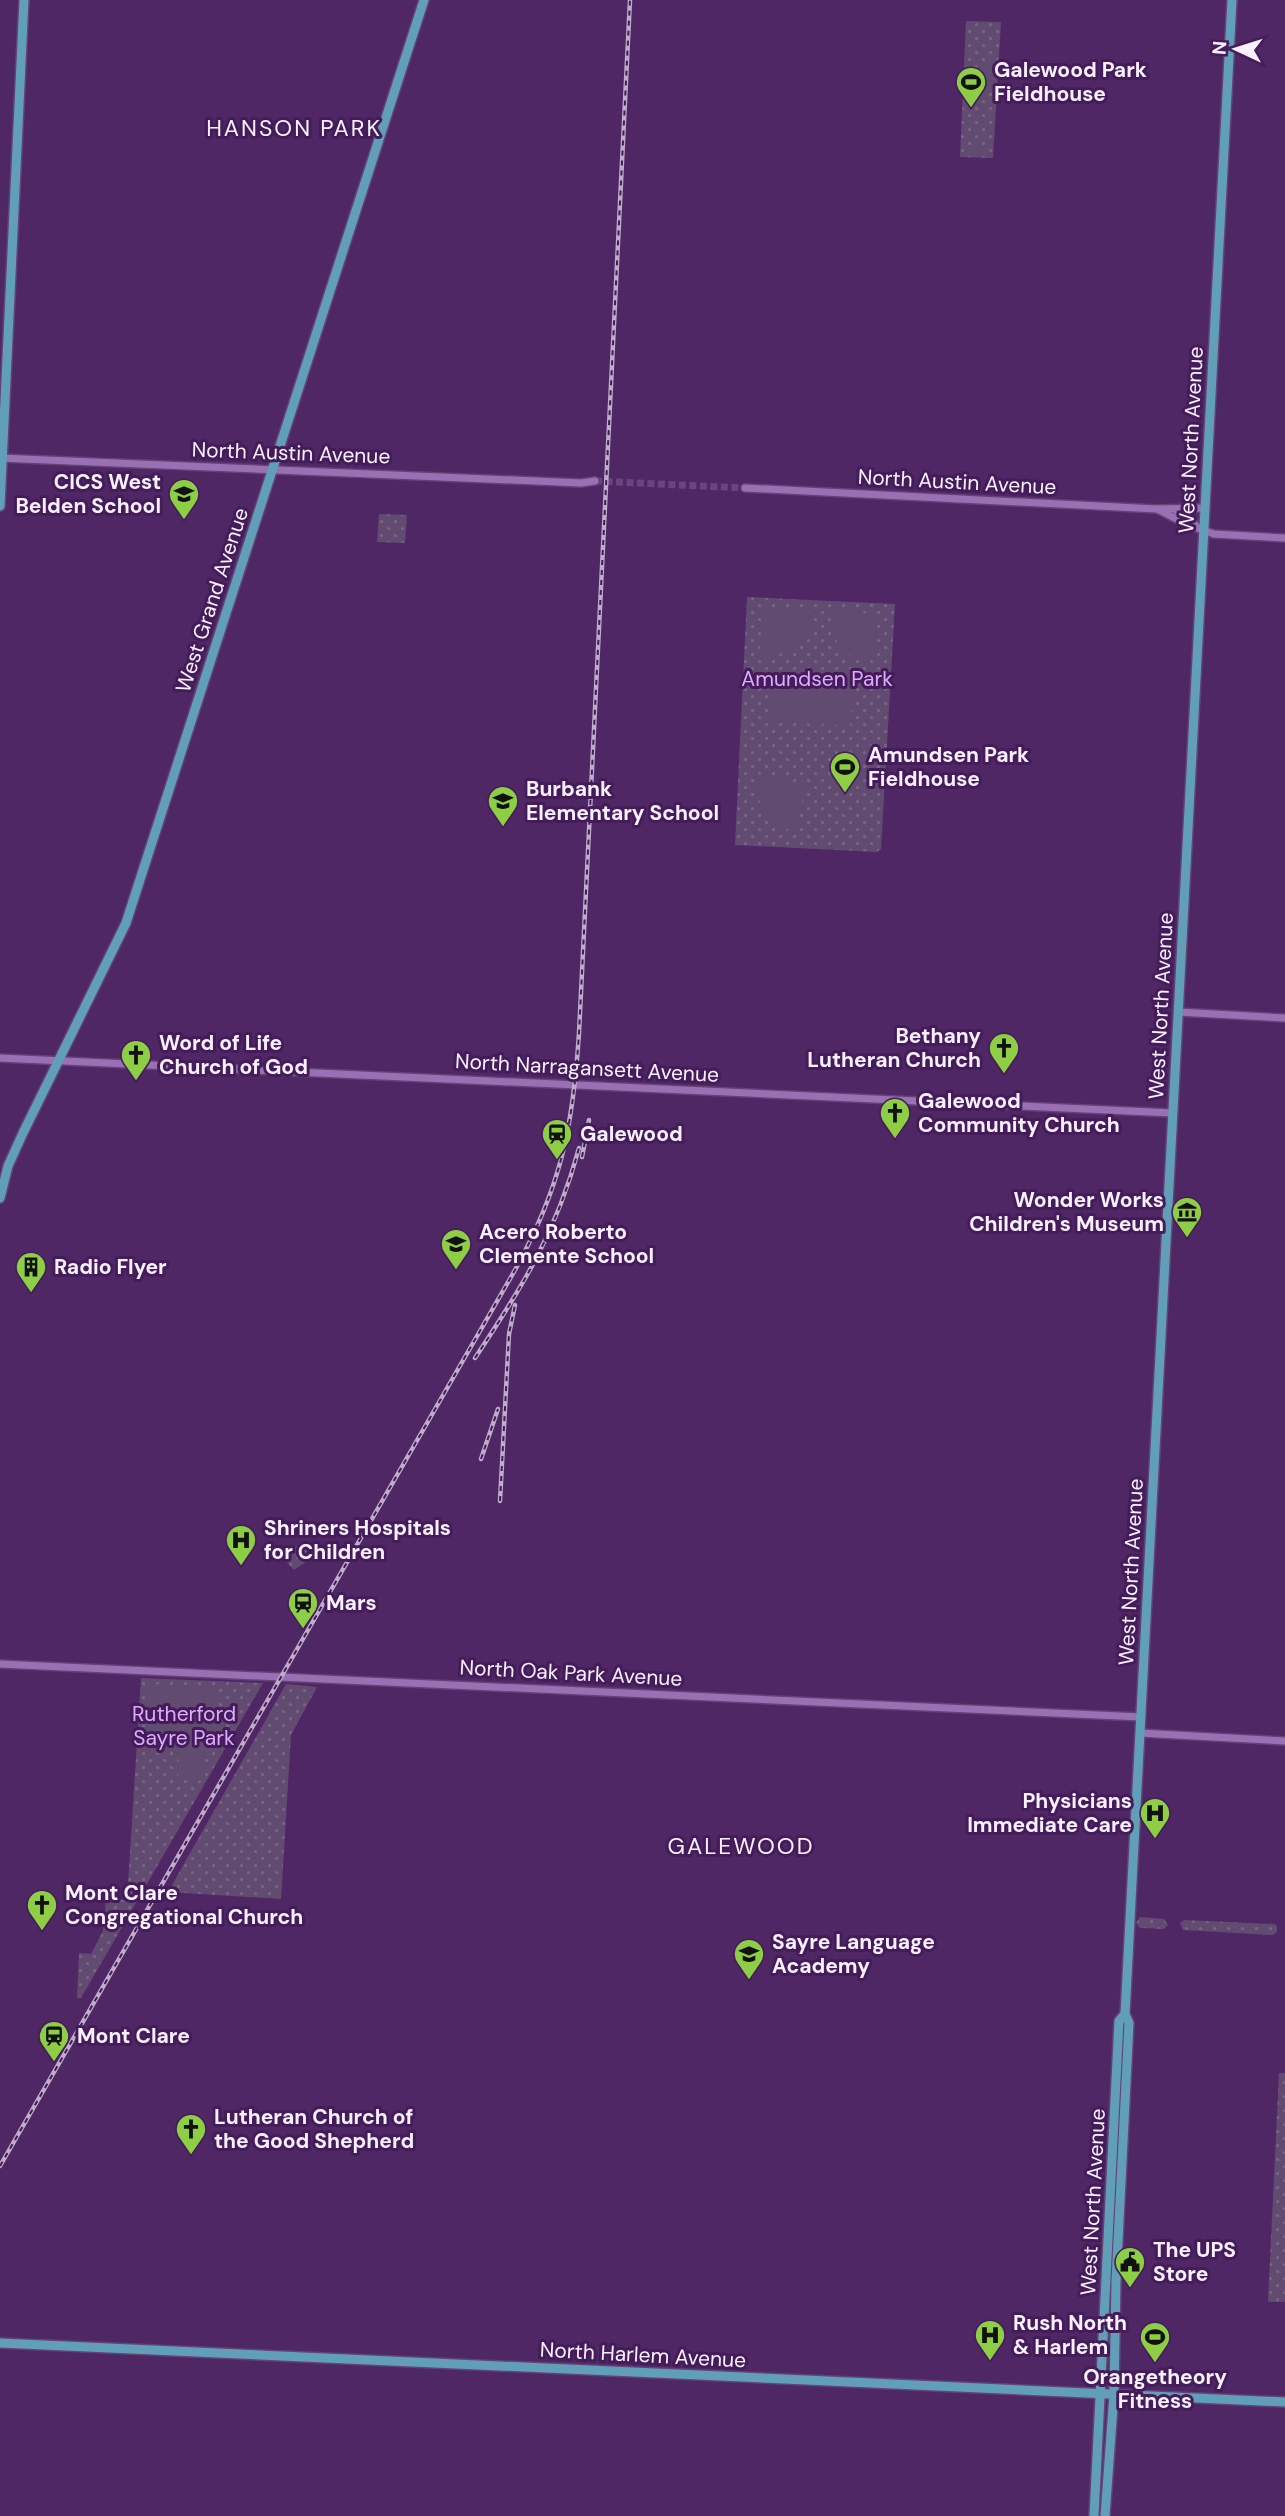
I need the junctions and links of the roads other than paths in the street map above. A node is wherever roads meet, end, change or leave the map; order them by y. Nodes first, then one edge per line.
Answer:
1 (24, 0) edge
2 (424, 0) edge
3 (1232, 0) edge
4 (1, 458) edge
5 (271, 470) junction
6 (594, 484) tunnel mouth
7 (745, 491) tunnel mouth
8 (0, 506) edge
9 (1171, 508) junction
10 (1205, 508) junction
11 (1157, 509) junction
12 (1201, 529) junction
13 (1285, 538) edge
14 (1178, 1012) junction
15 (1285, 1018) edge
16 (0, 1058) edge
17 (58, 1061) junction
18 (1172, 1114) junction
19 (0, 1198) edge
20 (0, 1664) edge
21 (1141, 1717) junction
22 (1140, 1733) junction
23 (1285, 1741) edge
24 (1125, 2014) junction
25 (0, 2343) edge
26 (1101, 2394) junction
27 (1114, 2394) junction
28 (1285, 2402) edge
29 (1094, 2516) edge
30 (1105, 2516) edge

1 - 4 main road
2 - 5 main road, West Grand Avenue
3 - 10 main road, West North Avenue
4 - 5 street, North Austin Avenue
4 - 8 main road
5 - 6 street, North Austin Avenue
5 - 17 main road, West Grand Avenue
7 - 11 street, North Austin Avenue
9 - 10 street, North Austin Avenue
9 - 11 street, North Austin Avenue
9 - 12 street
10 - 12 main road, West North Avenue
11 - 12 street, North Austin Avenue
12 - 13 street
12 - 14 main road, West North Avenue
14 - 15 street
14 - 18 main road, West North Avenue
16 - 17 street, North Narragansett Avenue
17 - 18 street, North Narragansett Avenue
17 - 19 main road, West Grand Avenue
18 - 21 main road, West North Avenue
20 - 21 street, North Oak Park Avenue
21 - 22 main road, West North Avenue
22 - 23 street
22 - 24 main road, West North Avenue
24 - 26 main road, West North Avenue
24 - 27 main road, West North Avenue
25 - 26 main road, North Harlem Avenue
26 - 27 main road, North Harlem Avenue
26 - 29 main road, West North Avenue
27 - 28 main road, North Harlem Avenue
27 - 30 main road, West North Avenue

